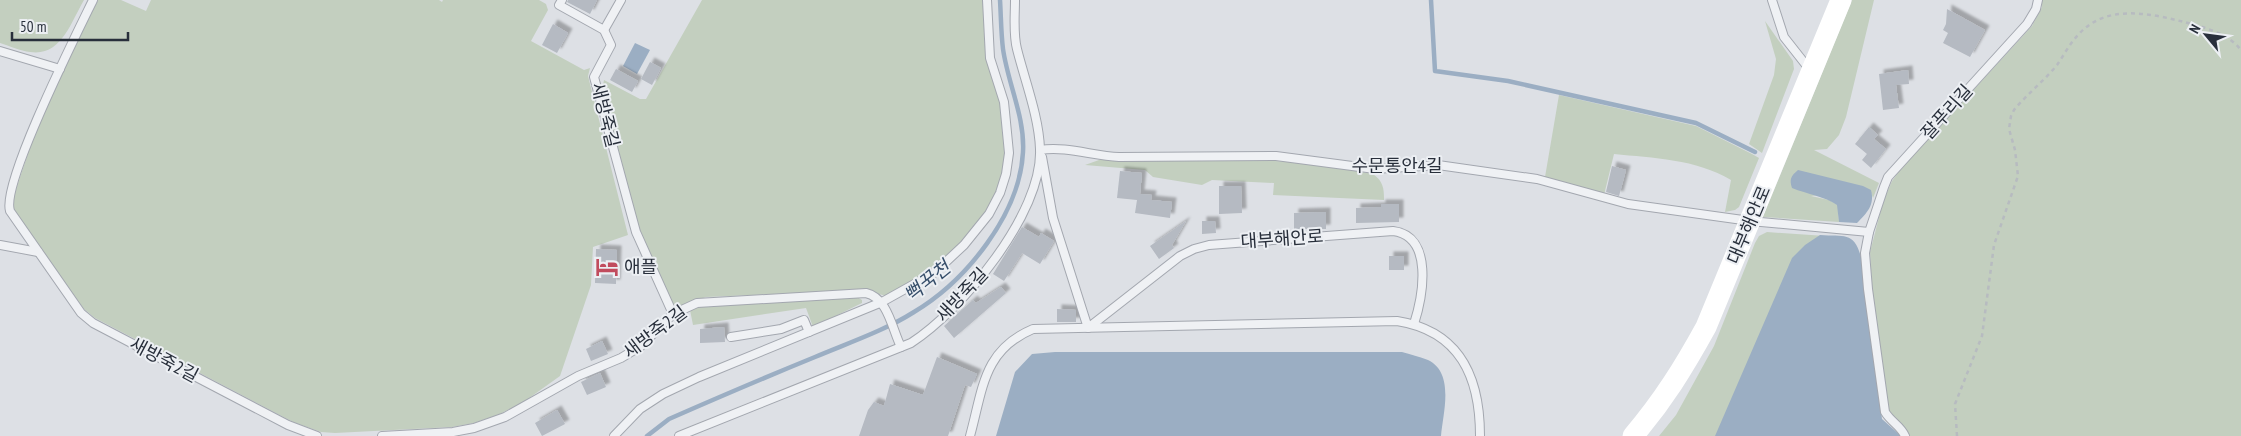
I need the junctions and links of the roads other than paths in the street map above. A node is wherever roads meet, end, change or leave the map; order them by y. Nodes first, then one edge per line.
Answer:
1 (93, 0) edge
2 (562, 0) edge
3 (621, 0) edge
4 (987, 0) edge
5 (1015, 0) edge
6 (1772, 0) edge
7 (1841, 0) edge
8 (2038, 0) edge
9 (604, 30) junction
10 (0, 51) edge
11 (60, 69) junction
12 (1812, 72) junction
13 (1040, 150) junction
14 (1750, 221) junction
15 (1869, 232) junction
16 (0, 246) edge
17 (38, 252) junction
18 (883, 304) junction
19 (673, 314) junction
20 (1414, 324) junction
21 (1088, 328) junction
22 (809, 332) junction
23 (732, 337) dead end
24 (899, 344) junction
25 (317, 436) edge
26 (382, 436) edge
27 (614, 436) edge
28 (678, 436) edge
29 (970, 436) edge
30 (1480, 436) edge
31 (1633, 436) edge
32 (1905, 436) edge

1 - 11 lane, 새방죽2길
2 - 9 lane
3 - 9 lane
4 - 18 lane, 새방죽길
5 - 13 lane, 새방죽길
6 - 12 lane
7 - 12 street, 대부해안로
8 - 15 lane, 잘푸리길
9 - 19 lane, 새방죽길
10 - 11 lane
11 - 17 lane, 새방죽2길
12 - 14 street, 대부해안로
13 - 14 lane, 수문통안4길
13 - 21 lane
13 - 24 lane, 새방죽길
14 - 15 lane
14 - 31 street, 대부해안로
15 - 32 lane, 잘푸리길
16 - 17 lane
17 - 25 lane, 새방죽2길
18 - 19 lane, 새방죽2길
18 - 22 lane, 새방죽길
18 - 24 lane
19 - 26 lane, 새방죽2길
20 - 21 lane
20 - 21 lane, 대부해안로
20 - 30 lane
21 - 29 lane
22 - 23 lane
22 - 27 lane, 새방죽길
24 - 28 lane, 새방죽길

